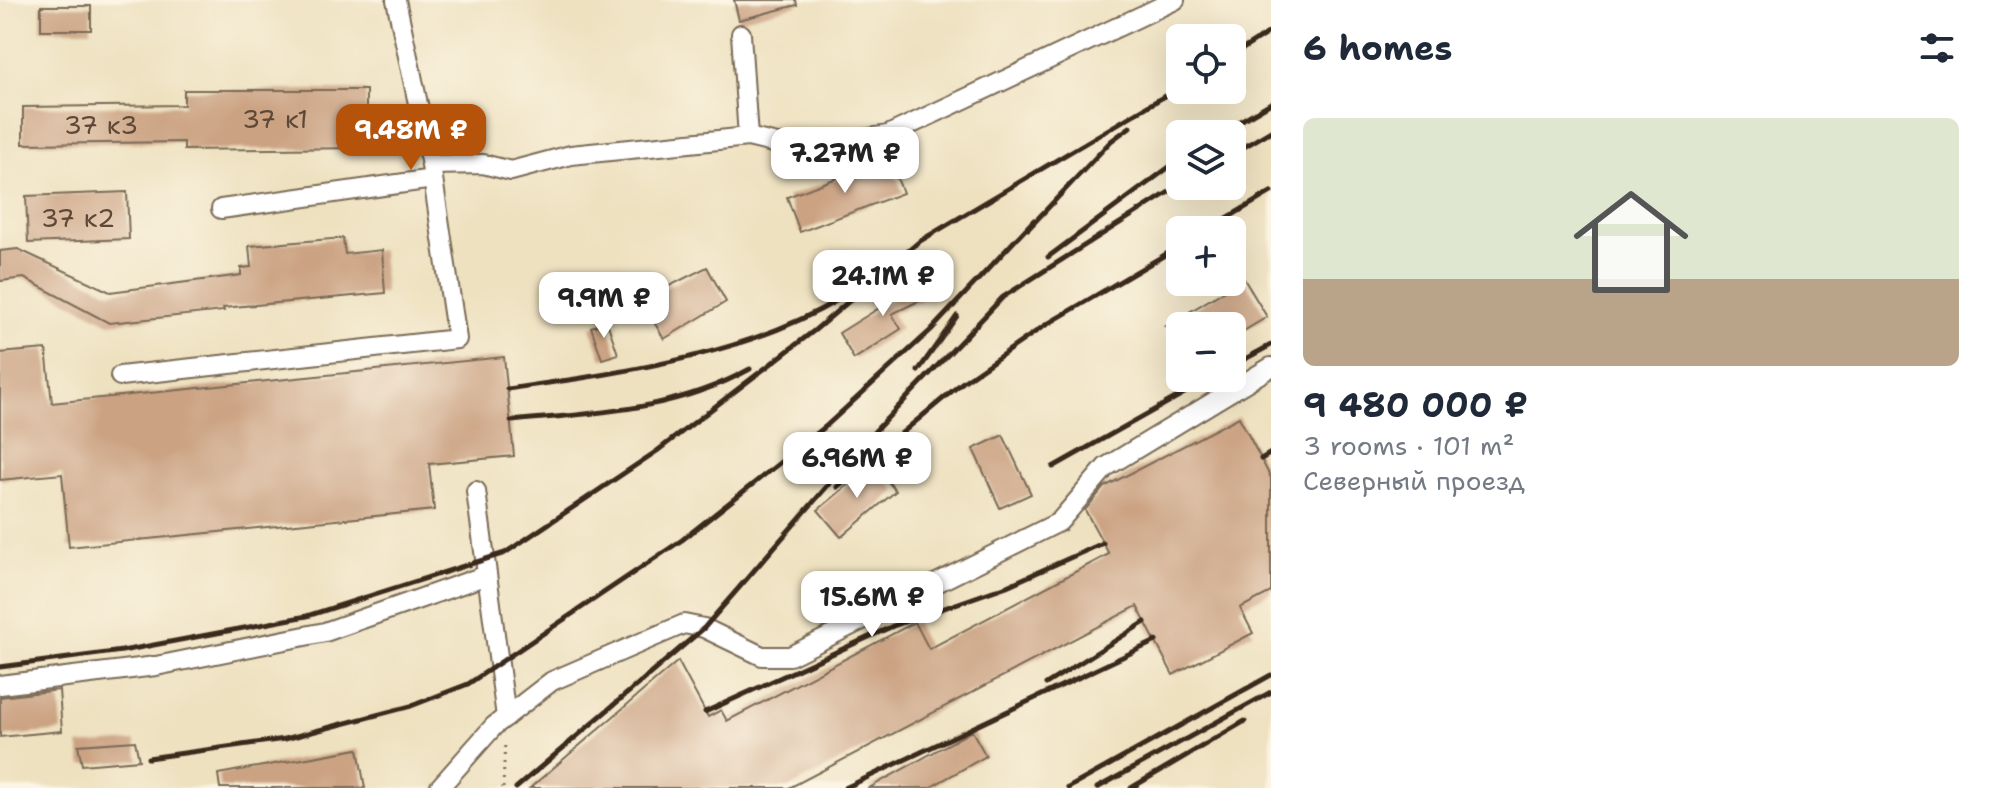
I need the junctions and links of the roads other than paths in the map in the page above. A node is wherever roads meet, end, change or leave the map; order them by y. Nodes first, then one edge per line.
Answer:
1 (396, 0) edge
2 (1175, 0) edge
3 (741, 34) dead end
4 (748, 137) junction
5 (432, 172) junction
6 (221, 209) dead end
7 (1271, 367) edge
8 (120, 376) dead end
9 (476, 491) dead end
10 (487, 575) junction
11 (0, 685) edge
12 (506, 717) junction
13 (439, 788) edge

1 - 5 street
2 - 4 street
3 - 4 street
4 - 5 street
5 - 6 street
5 - 8 street
7 - 12 street
9 - 10 street
10 - 11 street
10 - 12 street
12 - 13 street

